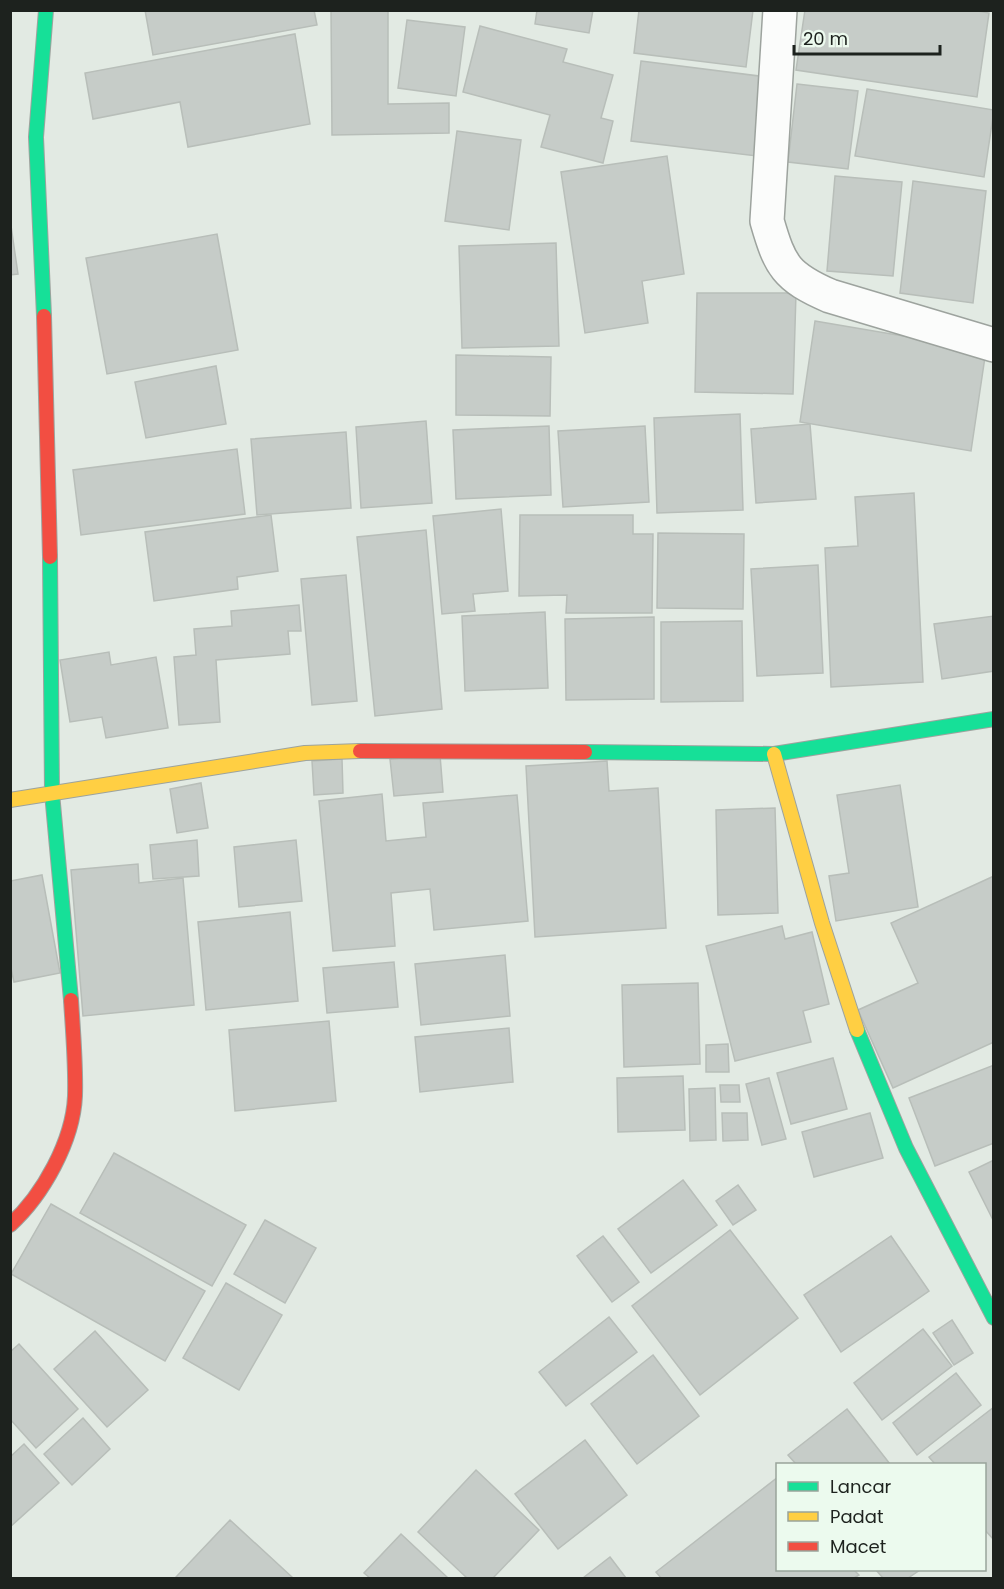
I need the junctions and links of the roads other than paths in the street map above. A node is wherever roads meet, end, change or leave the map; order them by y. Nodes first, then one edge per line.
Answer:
1 (46, 10) edge
2 (780, 10) edge
3 (993, 345) edge
4 (993, 719) edge
5 (774, 754) junction
6 (52, 794) junction
7 (10, 800) edge
8 (10, 1225) edge
9 (993, 1318) edge

1 - 6 street
2 - 3 street
4 - 5 street
5 - 6 street
5 - 9 street
6 - 7 street
6 - 8 street

